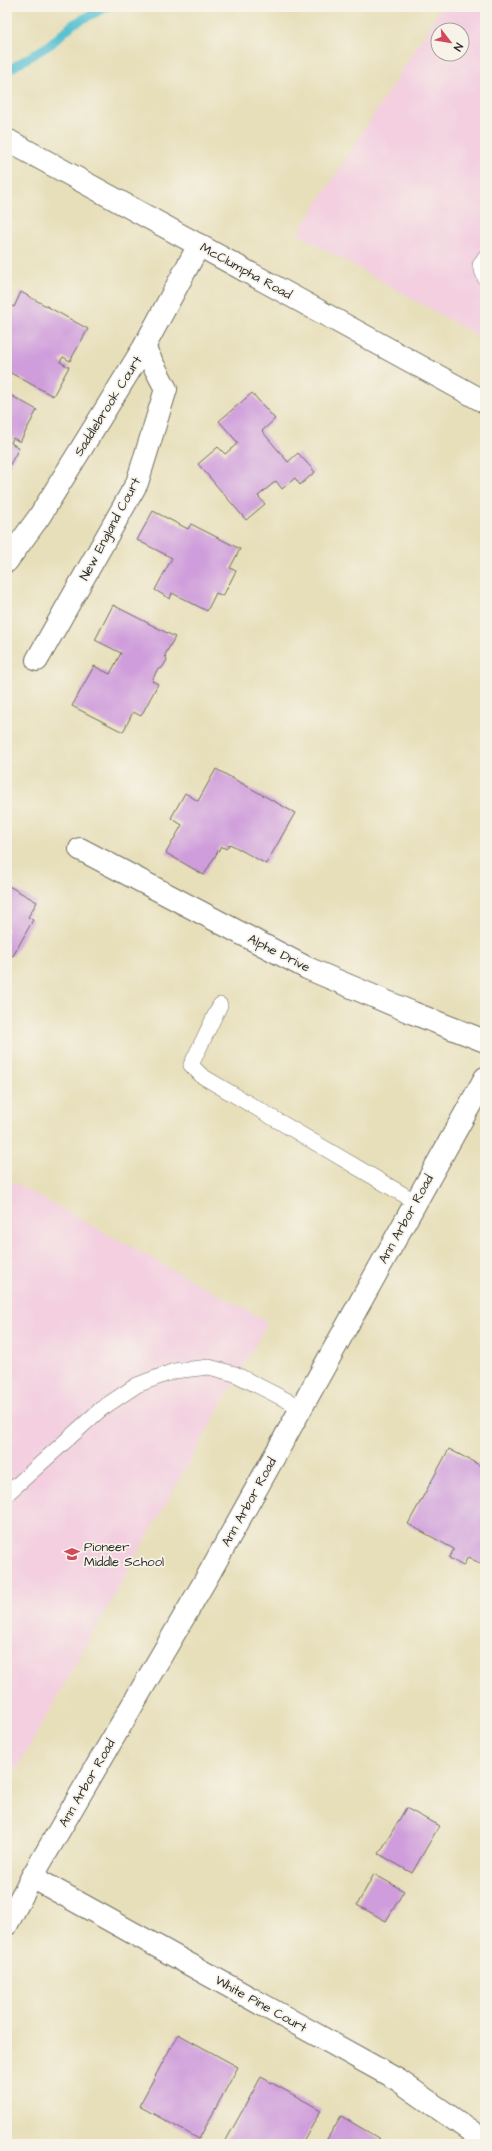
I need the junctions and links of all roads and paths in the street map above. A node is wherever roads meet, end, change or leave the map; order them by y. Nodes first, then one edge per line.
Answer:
1 (7, 140) edge
2 (199, 245) junction
3 (485, 257) edge
4 (485, 278) edge
5 (144, 347) junction
6 (485, 402) edge
7 (7, 561) edge
8 (37, 660) dead end
9 (80, 849) dead end
10 (220, 1005) dead end
11 (485, 1040) edge
12 (485, 1078) edge
13 (416, 1202) junction
14 (302, 1408) junction
15 (7, 1494) edge
16 (32, 1877) junction
17 (7, 1924) edge
18 (485, 2141) edge

1 - 2 street, McClumpha Road
2 - 5 street, Saddlebrook Court
2 - 6 street, McClumpha Road
3 - 4 lane
5 - 7 street, Saddlebrook Court
5 - 8 street, New England Court
9 - 11 street, Alphe Drive
10 - 13 lane
12 - 13 street, Ann Arbor Road
13 - 14 street, Ann Arbor Road
14 - 15 lane
14 - 16 street, Ann Arbor Road
16 - 17 street, Ann Arbor Road
16 - 18 street, White Pine Court

